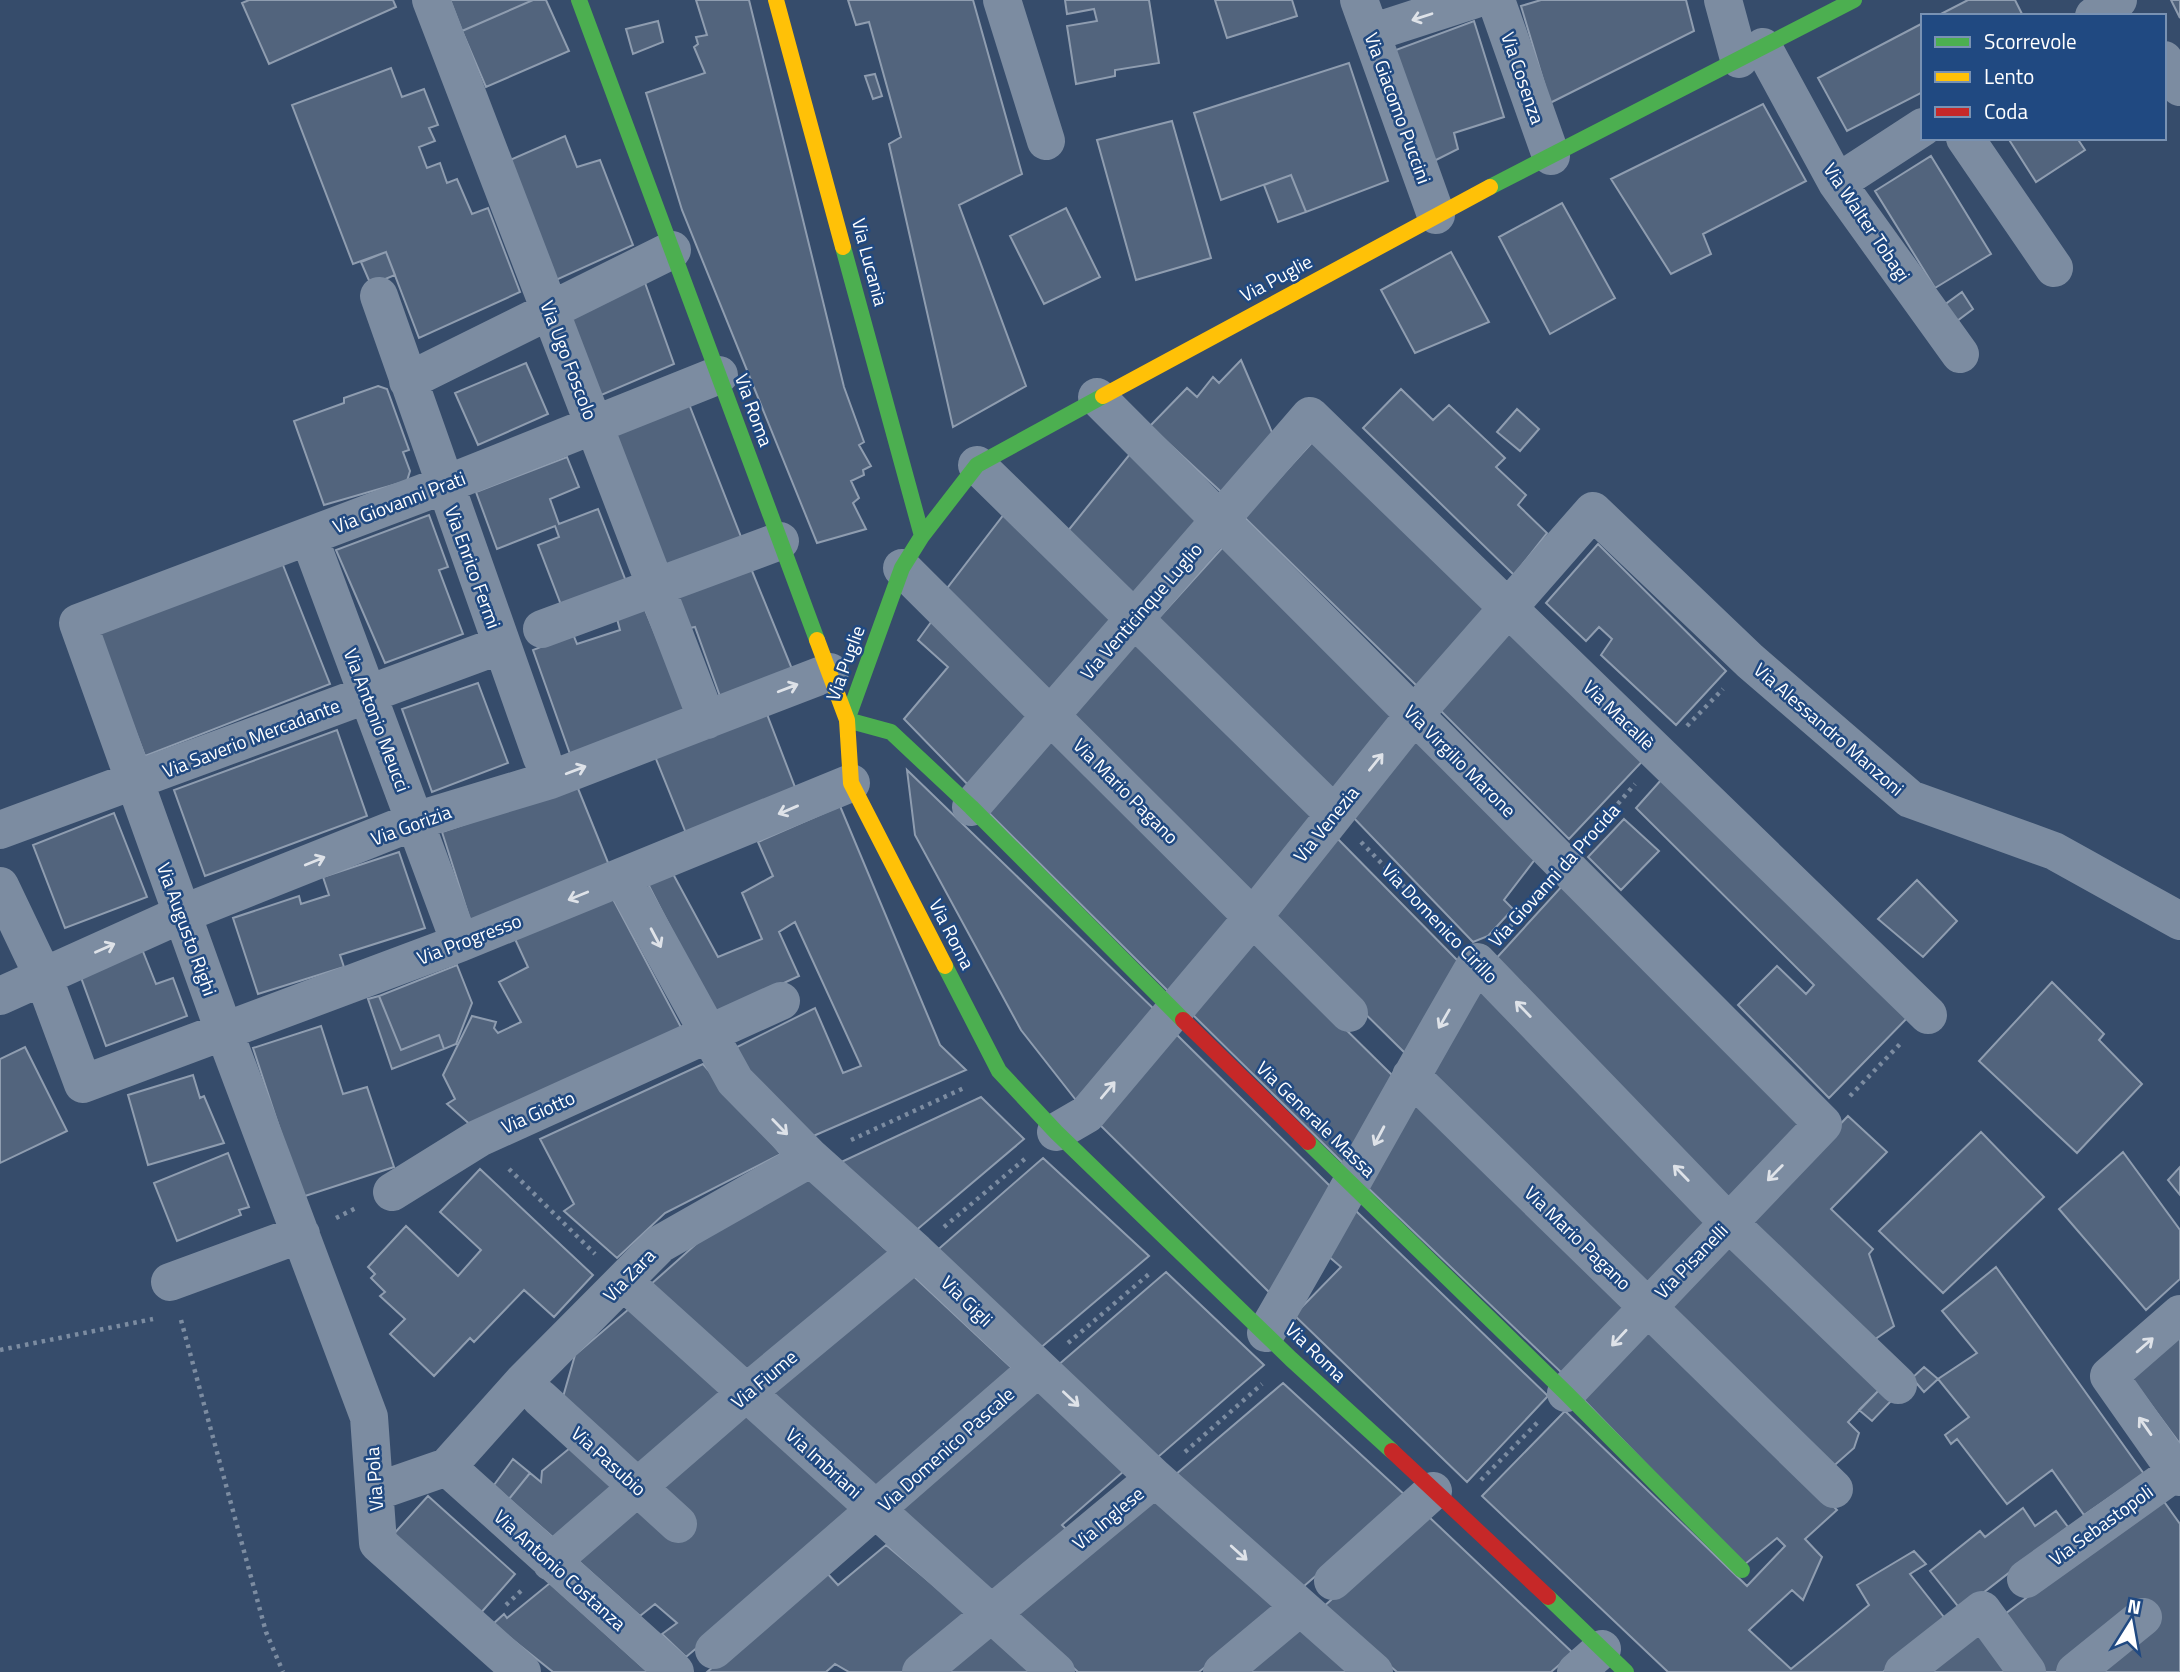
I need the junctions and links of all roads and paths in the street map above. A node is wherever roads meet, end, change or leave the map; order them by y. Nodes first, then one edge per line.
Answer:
1 (432, 0) edge
2 (579, 0) edge
3 (776, 0) edge
4 (1002, 0) edge
5 (1474, 0) edge
6 (1496, 0) edge
7 (1723, 0) edge
8 (1854, 0) edge
9 (2118, 0) edge
10 (2097, 14) edge
11 (1365, 17) edge
12 (1751, 53) junction
13 (2166, 63) edge
14 (2180, 87) edge
15 (1921, 128) edge
16 (1966, 140) edge
17 (1046, 141) dead end
18 (1551, 156) junction
19 (1837, 183) junction
20 (1436, 215) junction
21 (672, 250) junction
22 (2054, 268) dead end
23 (379, 296) dead end
24 (550, 311) junction
25 (1960, 354) dead end
26 (719, 375) junction
27 (408, 381) junction
28 (1097, 397) junction
29 (1310, 416) joint
30 (594, 425) junction
31 (977, 465) junction
32 (444, 485) junction
33 (1593, 511) joint
34 (1219, 522) junction
35 (922, 536) junction
36 (309, 537) junction
37 (780, 541) junction
38 (902, 568) junction
39 (656, 587) junction
40 (1508, 607) junction
41 (1133, 621) junction
42 (78, 623) joint
43 (542, 629) dead end
44 (501, 645) junction
45 (1750, 661) junction
46 (830, 672) junction
47 (368, 694) junction
48 (1051, 715) junction
49 (1414, 715) junction
50 (707, 720) junction
51 (847, 720) junction
52 (1660, 755) junction
53 (541, 758) dead end
54 (135, 782) junction
55 (851, 783) junction
56 (971, 807) junction
57 (1334, 814) junction
58 (415, 821) junction
59 (0, 830) edge
60 (1564, 866) junction
61 (624, 878) junction
62 (0, 886) edge
63 (182, 914) junction
64 (1252, 917) junction
65 (2180, 921) edge
66 (460, 943) junction
67 (1477, 962) junction
68 (43, 976) junction
69 (0, 996) edge
70 (782, 1001) dead end
71 (1174, 1012) junction
72 (1349, 1013) dead end
73 (1928, 1015) joint
74 (224, 1031) junction
75 (708, 1035) junction
76 (999, 1071) junction
77 (1411, 1076) junction
78 (1823, 1124) junction
79 (1056, 1132) junction
80 (479, 1138) junction
81 (811, 1158) junction
82 (1354, 1185) junction
83 (392, 1192) joint
84 (1728, 1222) junction
85 (301, 1234) junction
86 (1178, 1249) junction
87 (916, 1252) junction
88 (624, 1282) junction
89 (170, 1299) joint
90 (1648, 1307) junction
91 (2180, 1314) edge
92 (160, 1318) dead end
93 (1278, 1346) junction
94 (0, 1350) edge
95 (1038, 1368) junction
96 (1898, 1385) dead end
97 (746, 1392) junction
98 (1566, 1393) junction
99 (540, 1398) dead end
100 (447, 1467) junction
101 (2179, 1473) edge
102 (1155, 1478) junction
103 (638, 1488) junction
104 (1834, 1489) dead end
105 (375, 1492) junction
106 (1444, 1499) junction
107 (877, 1511) junction
108 (678, 1524) dead end
109 (551, 1562) junction
110 (1741, 1570) dead end
111 (2026, 1579) dead end
112 (1333, 1581) dead end
113 (1300, 1607) junction
114 (991, 1614) junction
115 (2143, 1617) dead end
116 (477, 1632) junction
117 (714, 1650) dead end
118 (1601, 1664) edge
119 (283, 1672) edge
120 (522, 1672) edge
121 (675, 1672) edge
122 (921, 1672) edge
123 (1056, 1672) edge
124 (1222, 1672) edge
125 (1374, 1672) edge
126 (1903, 1672) edge
127 (2027, 1672) edge
128 (2075, 1672) edge

1 - 24 street, Via Ugo Foscolo
2 - 21 street, Via Roma
3 - 35 street, Via Lucania
4 - 17 street
5 -> 11 street
6 - 18 street, Via Cosenza
7 - 12 street, Via Walter Tobagi
8 - 12 street, Via Puglie
9 - 10 street
11 - 20 street, Via Giacomo Puccini
12 - 18 street, Via Puglie
12 - 19 street, Via Walter Tobagi
13 - 14 street
15 - 19 street
16 - 22 street
18 - 20 street, Via Puglie
19 - 25 street, Via Walter Tobagi
20 - 28 street, Via Puglie
21 - 24 street
21 - 26 street, Via Roma
23 - 27 street, Via Enrico Fermi
24 - 27 street
24 - 30 street, Via Ugo Foscolo
26 - 30 street, Via Giovanni Prati
26 - 37 street, Via Roma
27 - 32 street, Via Enrico Fermi
28 - 31 street, Via Puglie
28 - 34 street, Via Virgilio Marone
29 - 34 street, Via Venticinque Luglio
29 - 40 street, Via Macallè
30 - 32 street, Via Giovanni Prati
30 - 39 street, Via Ugo Foscolo
31 - 35 street, Via Puglie
31 - 41 street
32 - 36 street, Via Giovanni Prati
32 - 44 street, Via Enrico Fermi
33 - 40 street, Via Venezia
33 - 45 street, Via Alessandro Manzoni
34 - 41 street, Via Venticinque Luglio
34 - 49 street, Via Virgilio Marone
35 - 38 street, Via Puglie
36 - 42 street, Via Giovanni Prati
36 - 47 street, Via Antonio Meucci
37 - 39 street
37 - 46 street, Via Roma
38 - 48 street, Via Mario Pagano
38 - 51 street, Via Puglie
39 - 43 street
39 - 50 street, Via Ugo Foscolo
40 - 49 street, Via Venezia
40 - 52 street, Via Macallè
41 - 48 street, Via Venticinque Luglio
41 - 57 street
42 - 54 street, Via Augusto Righi
44 - 47 street, Via Saverio Mercadante
44 - 53 street, Via Enrico Fermi
45 - 52 path, Via Giovanni da Procida
45 - 65 street, Via Alessandro Manzoni
50 -> 46 street, Via Gorizia
46 - 51 street, Via Roma
47 - 54 street, Via Saverio Mercadante
47 - 58 street, Via Antonio Meucci
48 - 56 street, Via Venticinque Luglio
48 - 64 street, Via Mario Pagano
57 -> 49 street, Via Venezia
49 - 60 street, Via Virgilio Marone
58 -> 50 street, Via Gorizia
51 - 55 street, Via Roma
51 - 56 street, Via Generale Massa
52 - 60 path, Via Giovanni da Procida
52 - 73 street, Via Macallè
54 - 59 street, Via Saverio Mercadante
54 - 63 street, Via Augusto Righi
55 -> 61 street, Via Progresso
55 - 76 street, Via Roma
56 - 71 street, Via Generale Massa
57 - 64 street, Via Venezia
57 - 67 path, Via Domenico Cirillo
63 -> 58 street, Via Gorizia
58 - 66 street, Via Antonio Meucci
60 - 67 path, Via Giovanni da Procida
60 - 78 street, Via Virgilio Marone
61 -> 66 street, Via Progresso
61 -> 75 street, Via Gigli
62 - 68 street
68 -> 63 street, Via Gorizia
63 - 74 street, Via Augusto Righi
64 - 71 street, Via Venezia
64 - 72 street, Via Mario Pagano
66 - 74 street, Via Progresso
67 -> 77 street, Via Giovanni da Procida
84 -> 67 street, Via Domenico Cirillo
68 - 69 street, Via Gorizia
68 - 74 street, Via Progresso
70 - 75 street, Via Giotto
79 -> 71 street, Via Venezia
71 - 82 street, Via Generale Massa
73 - 78 path
74 - 85 street, Via Augusto Righi
75 - 80 street, Via Giotto
75 -> 81 street, Via Gigli
76 - 79 street, Via Roma
76 - 81 path
77 -> 82 street, Via Giovanni da Procida
77 - 90 street, Via Mario Pagano
78 -> 84 street, Via Pisanelli
79 - 86 street, Via Roma
79 - 87 path
80 - 83 street, Via Giotto
80 - 88 path
81 - 87 street, Via Gigli
81 - 88 street, Via Zara
82 - 93 street, Via Giovanni da Procida
82 - 98 street, Via Generale Massa
83 - 85 path
84 - 90 street, Via Pisanelli
84 - 96 street, Via Domenico Cirillo
85 - 89 street
85 - 105 street, Via Pola
86 - 93 street, Via Roma
86 - 95 path
87 - 95 street, Via Gigli
87 - 97 street, Via Fiume
88 - 97 street, Via Imbriani
88 - 100 street, Via Zara
89 - 119 path
90 -> 98 street, Via Pisanelli
90 - 104 street, Via Mario Pagano
101 -> 91 street
92 - 94 path
93 - 102 path, Via Inglese
93 - 106 street, Via Roma
95 -> 102 street, Via Gigli
95 - 107 street, Via Domenico Pascale
97 - 103 street, Via Fiume
97 - 107 street, Via Imbriani
98 - 106 path
98 - 110 street, Via Generale Massa
99 - 103 street, Via Pasubio
100 - 105 street, Via Zara
100 - 109 street, Via Antonio Costanza
101 - 111 street, Via Sebastopoli
102 -> 113 street, Via Gigli
102 - 114 street, Via Inglese
103 - 108 street, Via Pasubio
103 - 109 street, Via Fiume
105 - 116 street, Via Pola
106 - 112 street
106 - 118 street, Via Roma
107 - 114 street, Via Imbriani
107 - 117 street, Via Domenico Pascale
109 - 116 path
109 - 121 street, Via Antonio Costanza
113 - 124 street
113 - 125 street, Via Gigli
114 - 122 street, Via Inglese
114 - 123 street, Via Imbriani
115 - 128 street
116 - 120 street, Via Pola
126 - 127 street

